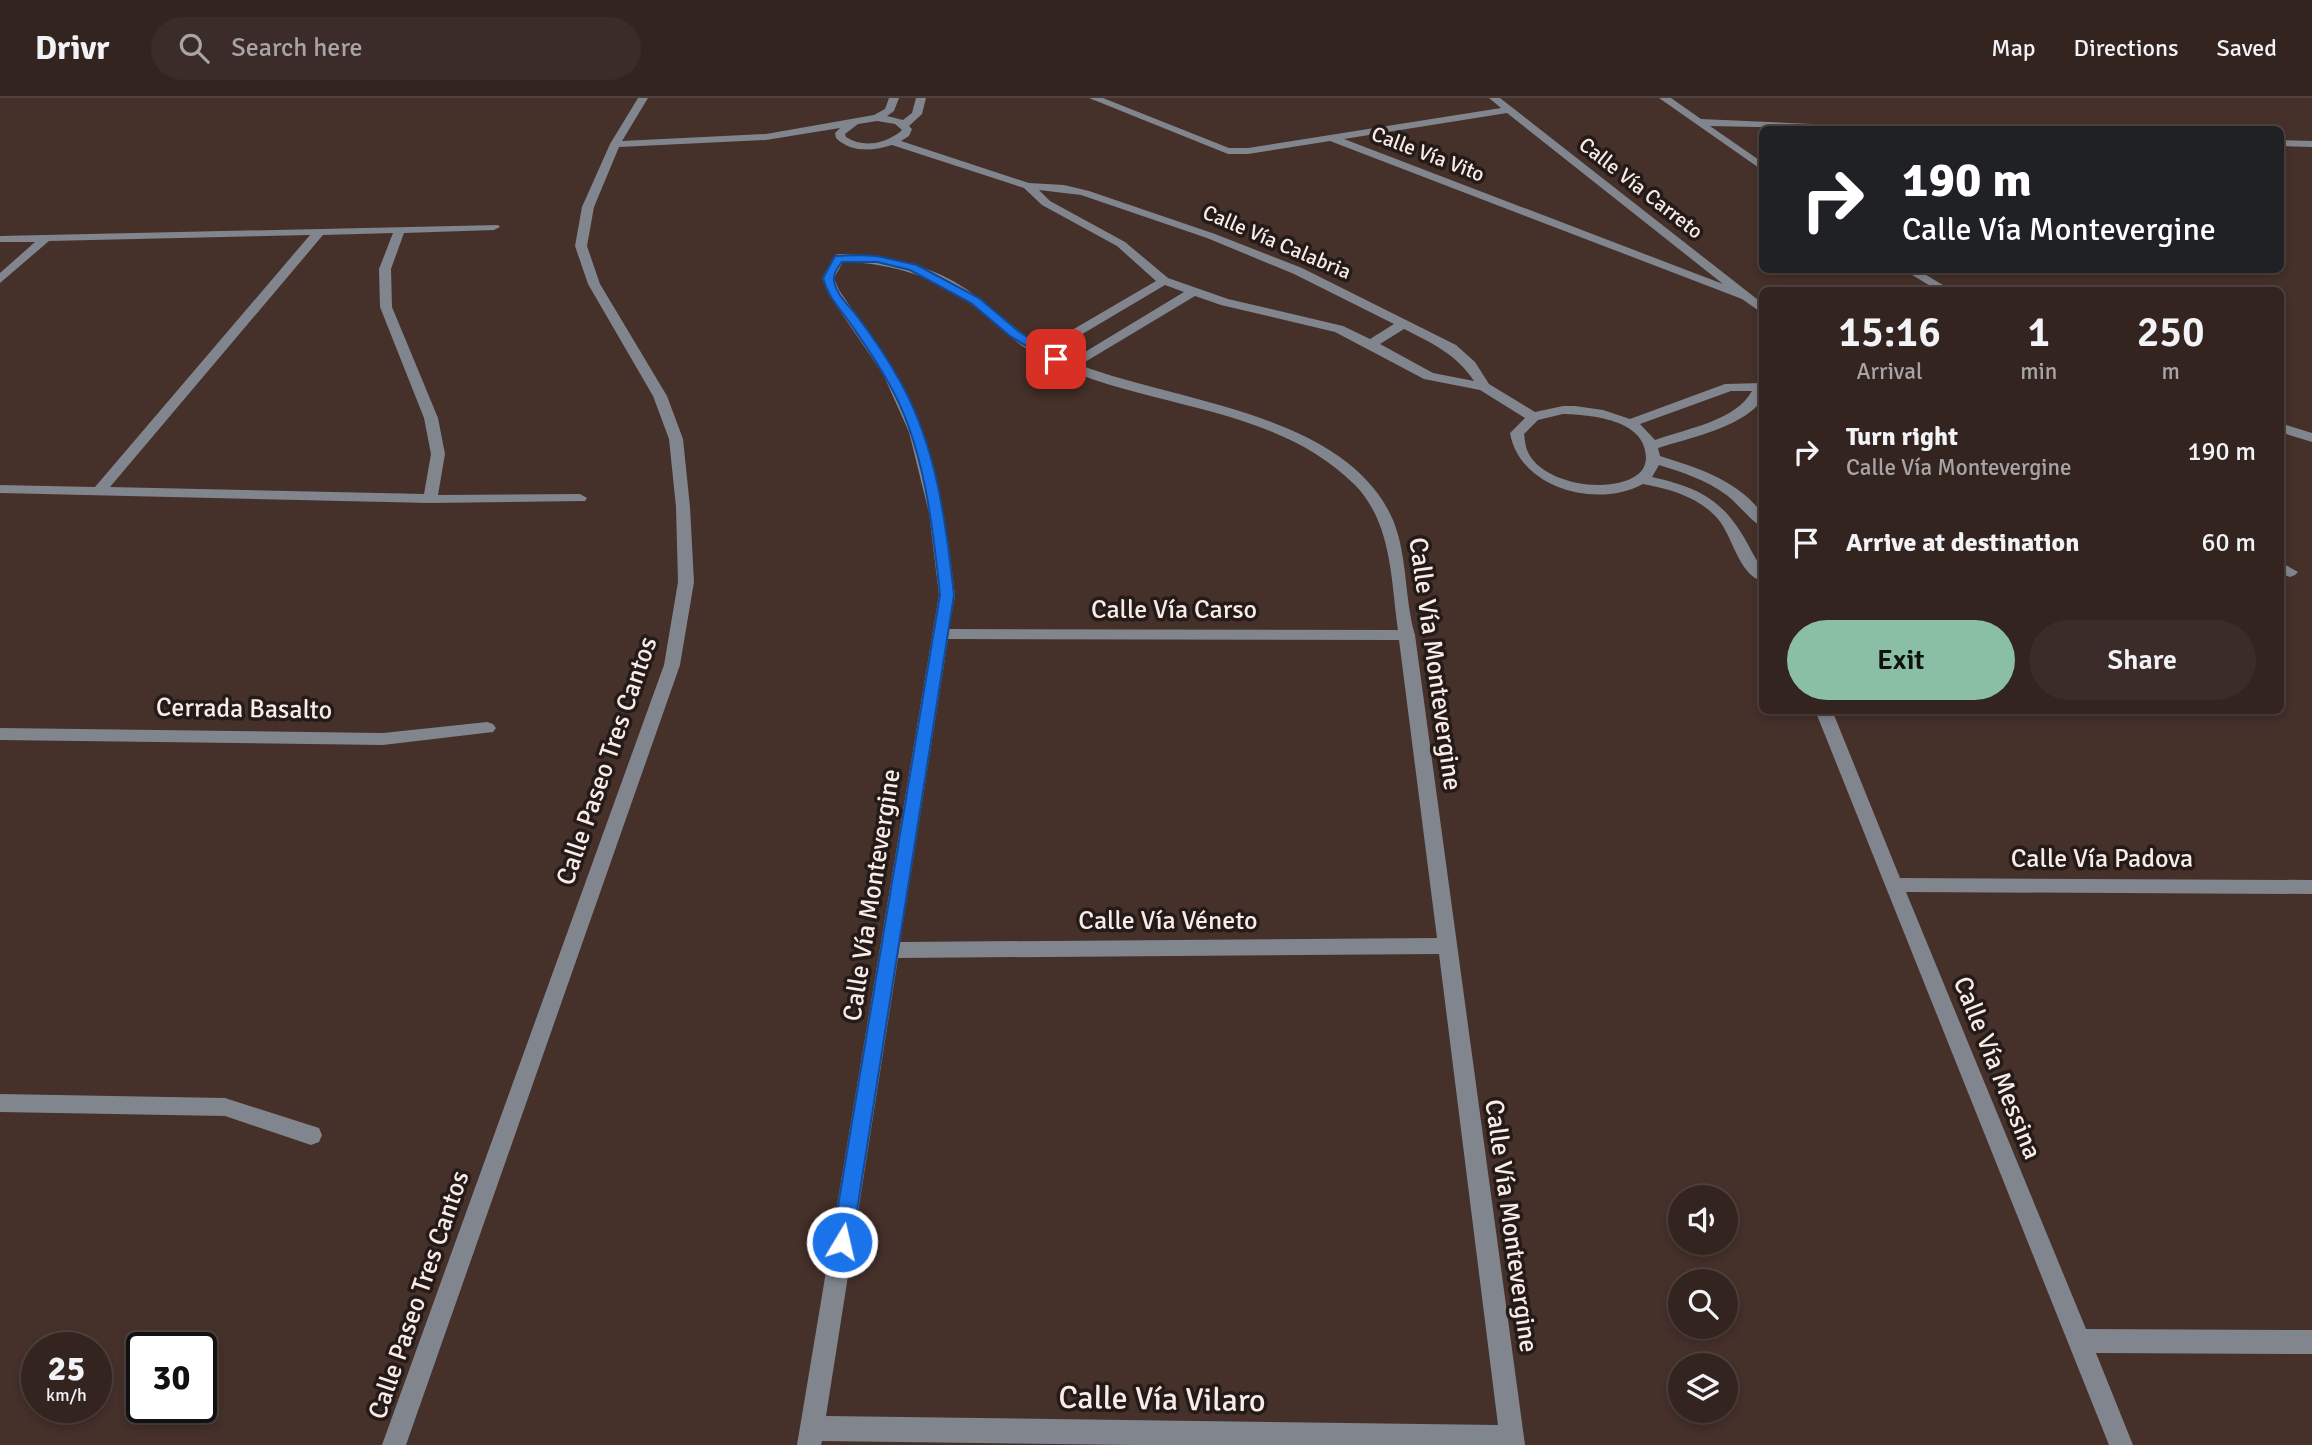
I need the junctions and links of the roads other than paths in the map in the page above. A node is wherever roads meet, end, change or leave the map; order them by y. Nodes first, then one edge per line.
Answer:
1 (643, 98) edge
2 (894, 98) edge
3 (921, 98) edge
4 (1094, 98) edge
5 (1494, 98) edge
6 (1664, 98) edge
7 (1509, 110) junction
8 (877, 118) junction
9 (855, 121) junction
10 (1698, 121) junction
11 (904, 125) junction
12 (1801, 126) edge
13 (768, 137) junction
14 (1331, 138) junction
15 (893, 142) junction
16 (2284, 143) edge
17 (615, 144) junction
18 (2312, 144) edge
19 (853, 145) junction
20 (1759, 165) edge
21 (1028, 186) junction
22 (494, 228) dead end
23 (400, 229) junction
24 (320, 231) junction
25 (46, 238) junction
26 (0, 239) edge
27 (1915, 273) edge
28 (0, 279) edge
29 (1164, 281) junction
30 (1940, 287) edge
31 (1192, 292) junction
32 (1743, 296) junction
33 (1759, 307) edge
34 (1405, 323) junction
35 (1371, 344) junction
36 (1042, 353) junction
37 (1070, 366) junction
38 (1484, 387) junction
39 (1759, 387) edge
40 (1759, 391) edge
41 (1533, 417) junction
42 (1628, 424) junction
43 (2284, 429) edge
44 (2312, 438) edge
45 (1653, 453) junction
46 (1642, 480) junction
47 (0, 489) edge
48 (99, 491) junction
49 (580, 498) dead end
50 (430, 499) junction
51 (1759, 518) edge
52 (1759, 573) edge
53 (940, 635) junction
54 (1407, 635) junction
55 (1826, 714) edge
56 (487, 728) dead end
57 (0, 734) edge
58 (1892, 885) junction
59 (2312, 887) edge
60 (1447, 946) junction
61 (889, 950) junction
62 (0, 1103) edge
63 (311, 1135) dead end
64 (2079, 1341) junction
65 (2312, 1342) edge
66 (810, 1436) edge
67 (1513, 1441) edge
68 (394, 1445) edge
69 (2121, 1445) edge

1 - 17 street, Calle Paseo Tres Cantos
2 - 8 street
3 - 11 street
4 - 14 street, Calle Vía Vito
5 - 7 street, Calle Vía Carreto
6 - 10 street
7 - 14 street
7 - 32 street, Calle Vía Carreto
8 - 9 street
8 - 11 street
9 - 13 street
9 - 19 street
10 - 12 street
10 - 20 street
11 - 15 street
13 - 17 street
13 - 19 street
14 - 32 street, Calle Vía Vito
15 - 19 street
15 - 21 street, Calle Vía Calabria
16 - 18 street
17 - 68 street, Calle Paseo Tres Cantos
21 - 29 street, Calle Vía Calabria
21 - 34 street, Calle Vía Calabria
22 - 23 street
23 - 24 street
23 - 50 street
24 - 25 street
24 - 48 street
25 - 26 street
25 - 28 street
27 - 30 street
29 - 31 street, Calle Vía Calabria
29 - 36 street
31 - 35 street, Calle Vía Calabria
31 - 37 street
32 - 33 street, Calle Vía Carreto
34 - 35 street
34 - 38 street, Calle Vía Calabria
35 - 38 street, Calle Vía Calabria
36 - 37 street, Calle Vía Montevergine
36 - 53 street, Calle Vía Montevergine
37 - 54 street, Calle Vía Montevergine
38 - 41 street, Calle Vía Calabria
39 - 42 street
40 - 45 street
41 - 42 street
41 - 46 street
42 - 45 street
43 - 44 street
45 - 46 street
45 - 51 street
46 - 52 street
47 - 48 street
48 - 50 street
49 - 50 street
53 - 54 street, Calle Vía Carso
53 - 61 street, Calle Vía Montevergine
54 - 60 street, Calle Vía Montevergine
55 - 58 street, Calle Vía Messina
56 - 57 street, Cerrada Basalto
58 - 59 street, Calle Vía Padova
58 - 64 street, Calle Vía Messina
60 - 61 street, Calle Vía Véneto
60 - 67 street, Calle Vía Montevergine
61 - 66 street, Calle Vía Montevergine
62 - 63 street
64 - 65 street
64 - 69 street, Calle Vía Messina
66 - 67 street, Calle Vía Vilaro

